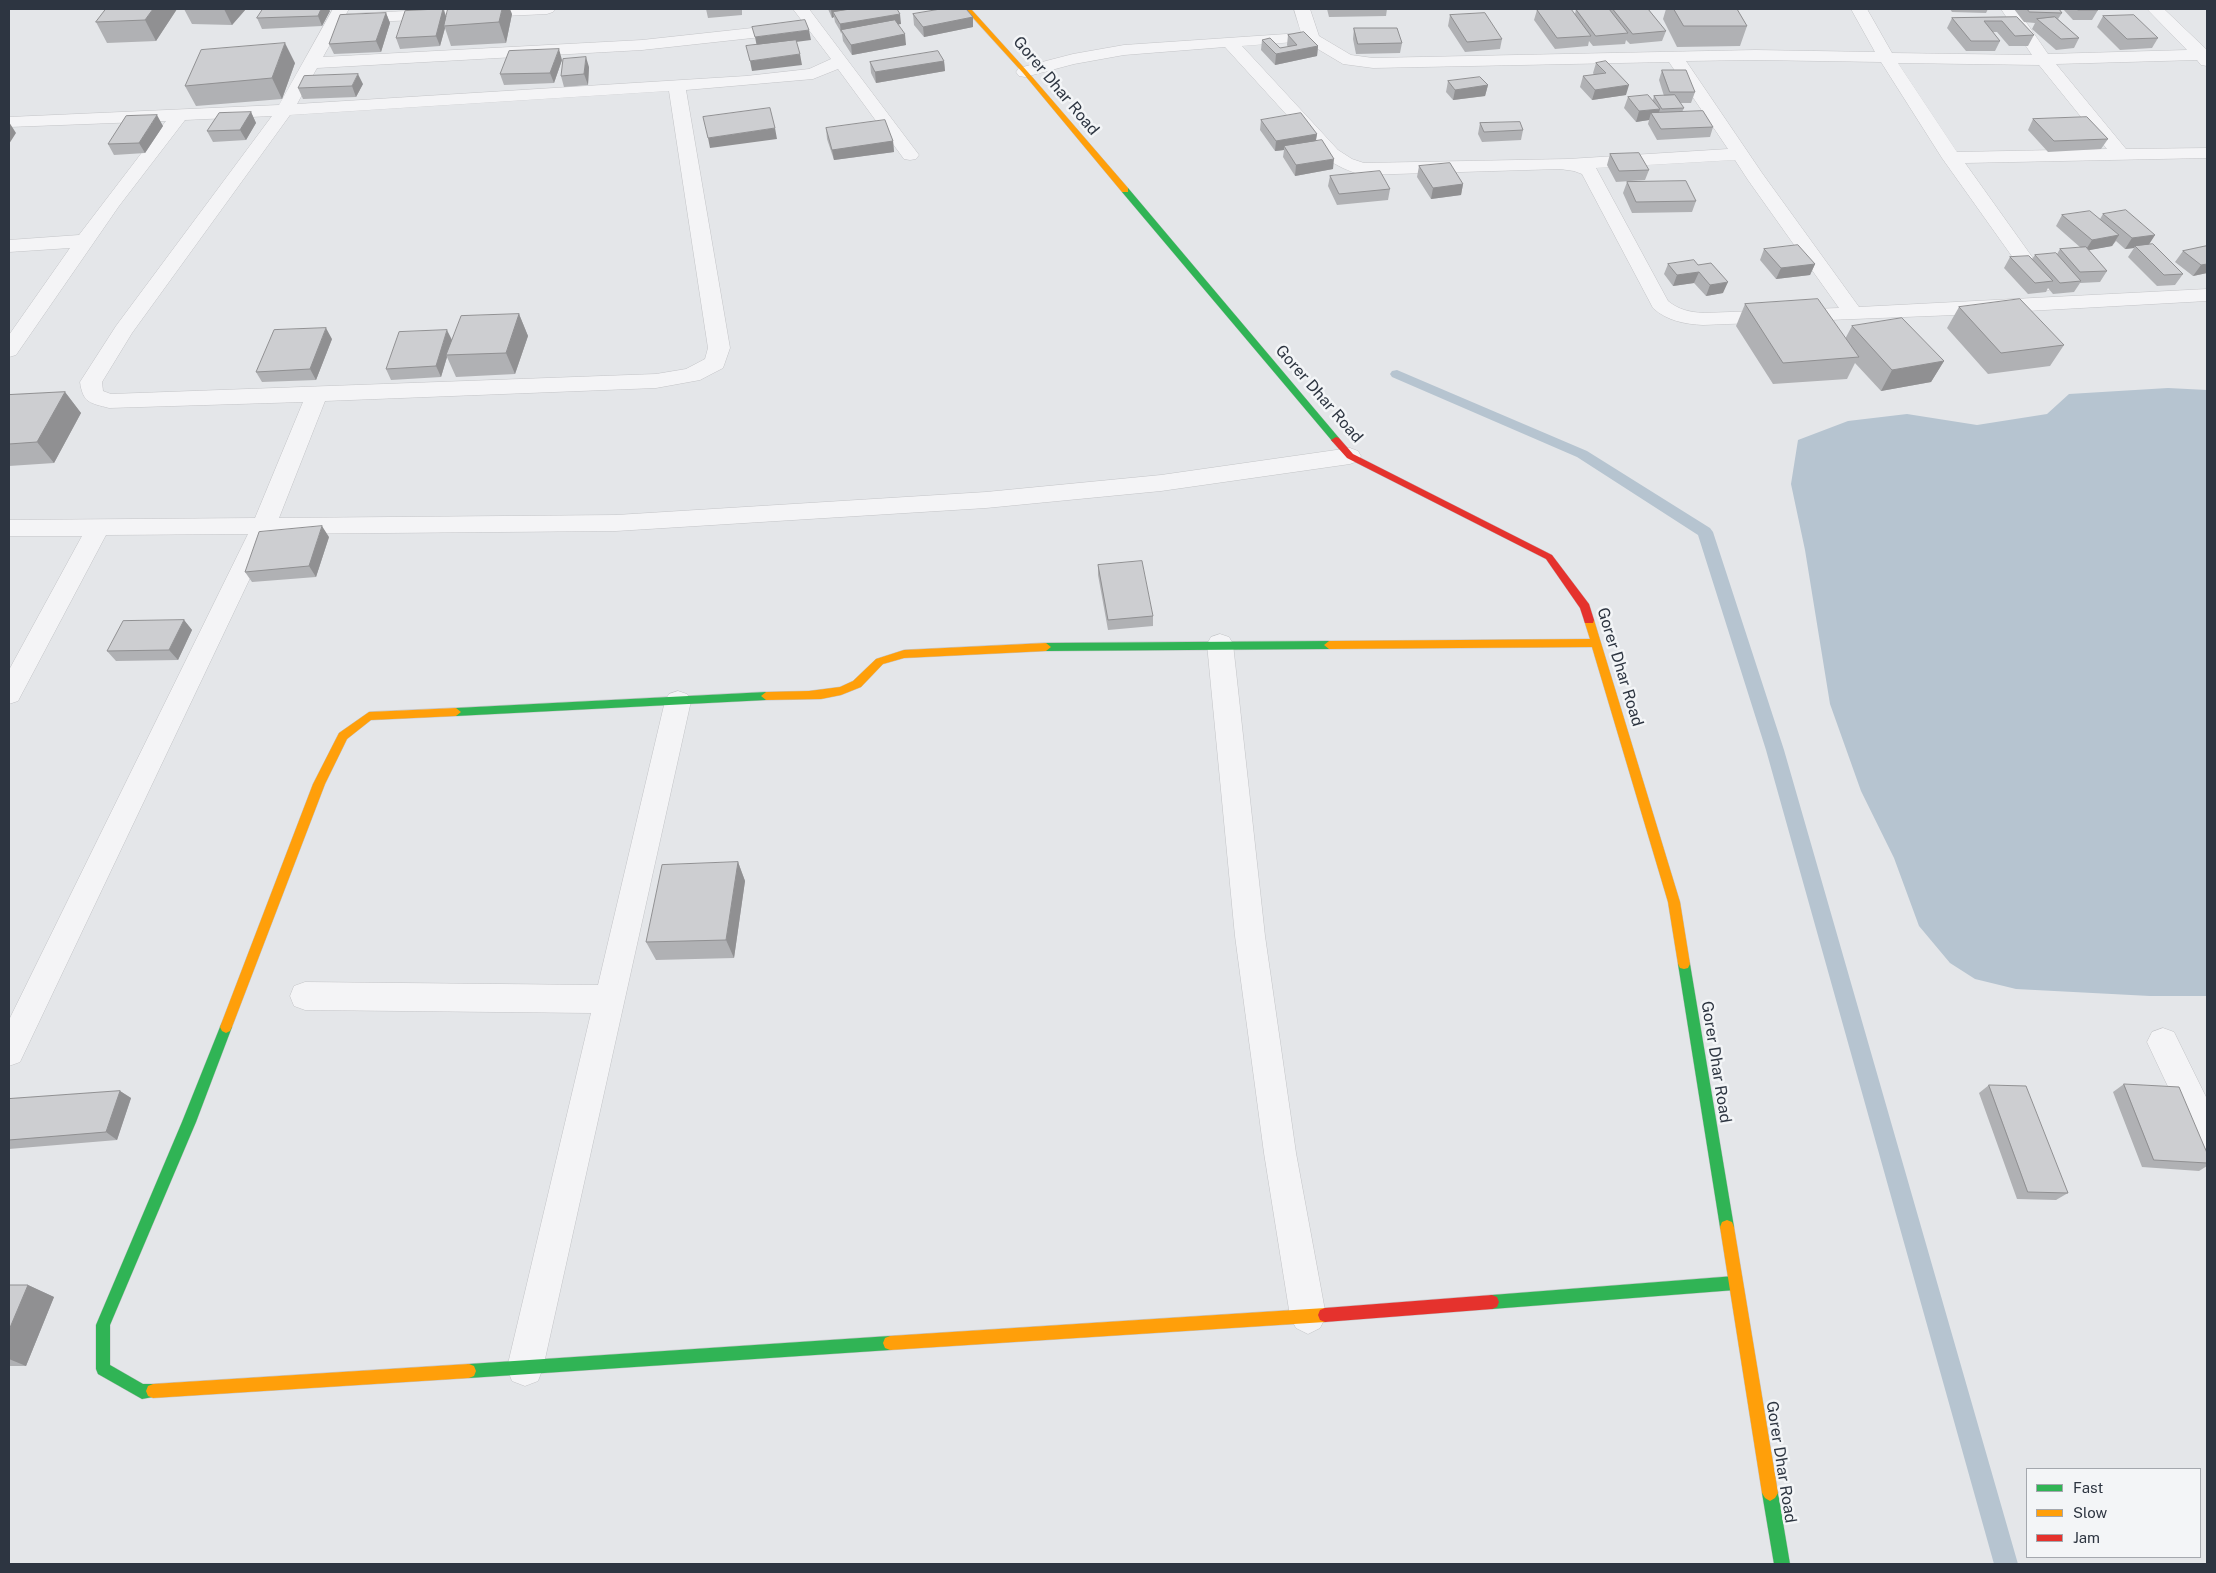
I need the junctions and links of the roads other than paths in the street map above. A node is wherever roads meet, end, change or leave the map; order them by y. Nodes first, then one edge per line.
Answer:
1 (547, 9) edge
2 (801, 9) edge
3 (968, 9) edge
4 (1302, 9) edge
5 (1859, 9) edge
6 (2009, 9) edge
7 (2155, 9) edge
8 (338, 13) edge
9 (815, 26) junction
10 (1311, 38) junction
11 (1229, 42) junction
12 (1674, 56) junction
13 (2205, 57) edge
14 (1885, 58) junction
15 (2044, 60) junction
16 (841, 61) junction
17 (311, 63) junction
18 (1025, 72) junction
19 (678, 85) junction
20 (285, 110) junction
21 (179, 115) junction
22 (9, 122) edge
23 (2207, 153) edge
24 (1740, 154) junction
25 (910, 155) dead end
26 (2121, 155) junction
27 (1951, 158) junction
28 (1568, 164) junction
29 (84, 241) junction
30 (9, 246) edge
31 (2207, 295) edge
32 (2062, 304) junction
33 (1853, 313) junction
34 (9, 350) edge
35 (317, 395) junction
36 (1350, 456) junction
37 (264, 527) junction
38 (9, 528) edge
39 (99, 528) junction
40 (1596, 643) junction
41 (1220, 644) junction
42 (9, 694) edge
43 (678, 700) junction
44 (305, 996) dead end
45 (610, 999) junction
46 (2163, 1042) dead end
47 (9, 1052) edge
48 (2207, 1133) edge
49 (1736, 1283) junction
50 (1308, 1316) junction
51 (526, 1368) junction
52 (1782, 1564) edge

1 - 8 street
2 - 9 street
3 - 18 street, Gorer Dhar Road
4 - 10 street
5 - 14 street
6 - 15 street
7 - 13 street
8 - 17 street
9 - 16 street
9 - 17 street
10 - 11 street
10 - 12 street
11 - 18 street
11 - 28 street
12 - 14 street
12 - 24 street
13 - 15 street
14 - 15 street
14 - 27 street
15 - 26 street
16 - 19 street
16 - 25 street
17 - 20 street
18 - 36 street, Gorer Dhar Road
19 - 20 street
19 - 35 street
20 - 21 street
20 - 35 street
21 - 22 street
21 - 29 street
23 - 26 street
24 - 28 street
24 - 33 street
26 - 27 street
27 - 32 street
28 - 33 street
29 - 30 street
29 - 34 street
31 - 32 street
32 - 33 street
35 - 37 street
36 - 37 street
36 - 40 street, Gorer Dhar Road
37 - 39 street
37 - 47 street
38 - 39 street
39 - 42 street
40 - 41 street
40 - 49 street, Gorer Dhar Road
41 - 43 street
41 - 50 street
43 - 45 street
43 - 51 street
44 - 45 street
45 - 51 street
46 - 48 street
49 - 50 street
49 - 52 street, Gorer Dhar Road
50 - 51 street

